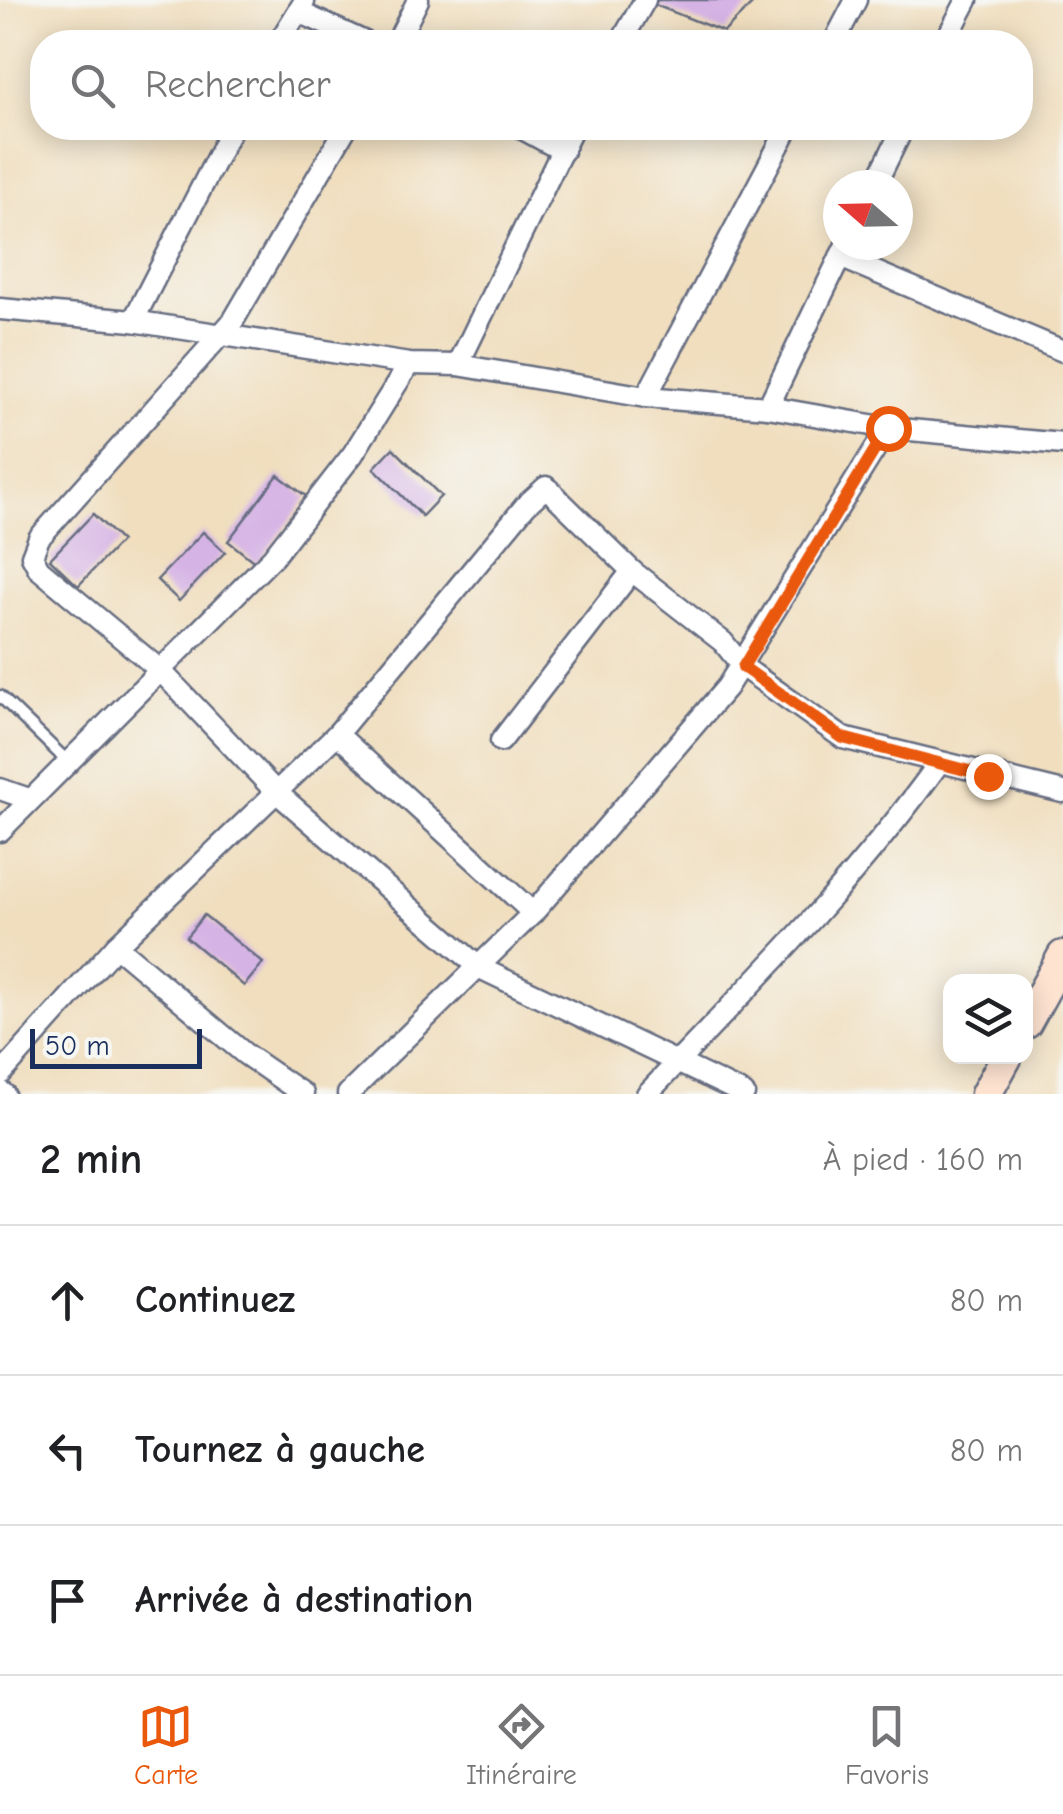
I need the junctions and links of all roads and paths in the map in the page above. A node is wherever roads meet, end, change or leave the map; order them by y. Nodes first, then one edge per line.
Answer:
1 (418, 0) edge
2 (645, 0) edge
3 (856, 0) edge
4 (967, 0) edge
5 (302, 6) edge
6 (287, 30) edge
7 (344, 30) edge
8 (402, 30) edge
9 (628, 30) edge
10 (840, 30) edge
11 (951, 30) edge
12 (226, 140) edge
13 (339, 140) edge
14 (542, 140) edge
15 (567, 140) edge
16 (782, 140) edge
17 (896, 140) edge
18 (563, 151) junction
19 (882, 170) edge
20 (839, 260) edge
21 (863, 260) edge
22 (0, 309) edge
23 (132, 321) junction
24 (221, 338) junction
25 (1063, 351) edge
26 (409, 364) junction
27 (458, 365) junction
28 (646, 397) junction
29 (768, 407) junction
30 (888, 428) junction
31 (1063, 444) edge
32 (632, 571) junction
33 (743, 667) junction
34 (160, 670) junction
35 (0, 696) edge
36 (337, 734) junction
37 (501, 741) dead end
38 (67, 761) junction
39 (939, 763) junction
40 (0, 789) edge
41 (275, 791) junction
42 (1063, 792) edge
43 (29, 799) junction
44 (0, 831) edge
45 (534, 913) junction
46 (116, 946) junction
47 (1063, 956) edge
48 (480, 968) junction
49 (1033, 1010) edge
50 (679, 1061) junction
51 (1003, 1064) edge
52 (0, 1076) edge
53 (303, 1094) edge
54 (348, 1094) edge
55 (647, 1094) edge
56 (744, 1094) edge
57 (986, 1094) edge

1 - 8 street
2 - 9 street
3 - 10 street
4 - 11 street
5 - 6 street
5 - 7 street
12 - 23 street
13 - 24 street
14 - 18 street
15 - 18 street
16 - 28 street
17 - 19 street
18 - 27 street
20 - 29 street
21 - 25 street
22 - 23 street
23 - 24 street
24 - 26 street
24 - 34 street
26 - 27 street
26 - 34 street
27 - 28 street
28 - 29 street
29 - 30 street
30 - 31 street
30 - 33 street
32 - 33 street
32 - 36 street
32 - 37 street
33 - 39 street
33 - 45 street
34 - 38 street
34 - 41 street
35 - 38 lane
36 - 41 street
36 - 45 street
38 - 43 street
39 - 42 street
39 - 50 street
40 - 43 street
41 - 46 street
41 - 48 street
43 - 44 street
45 - 48 street
46 - 52 street
46 - 53 street
47 - 49 street
48 - 50 street
48 - 54 street
50 - 55 street
50 - 56 street
51 - 57 street

